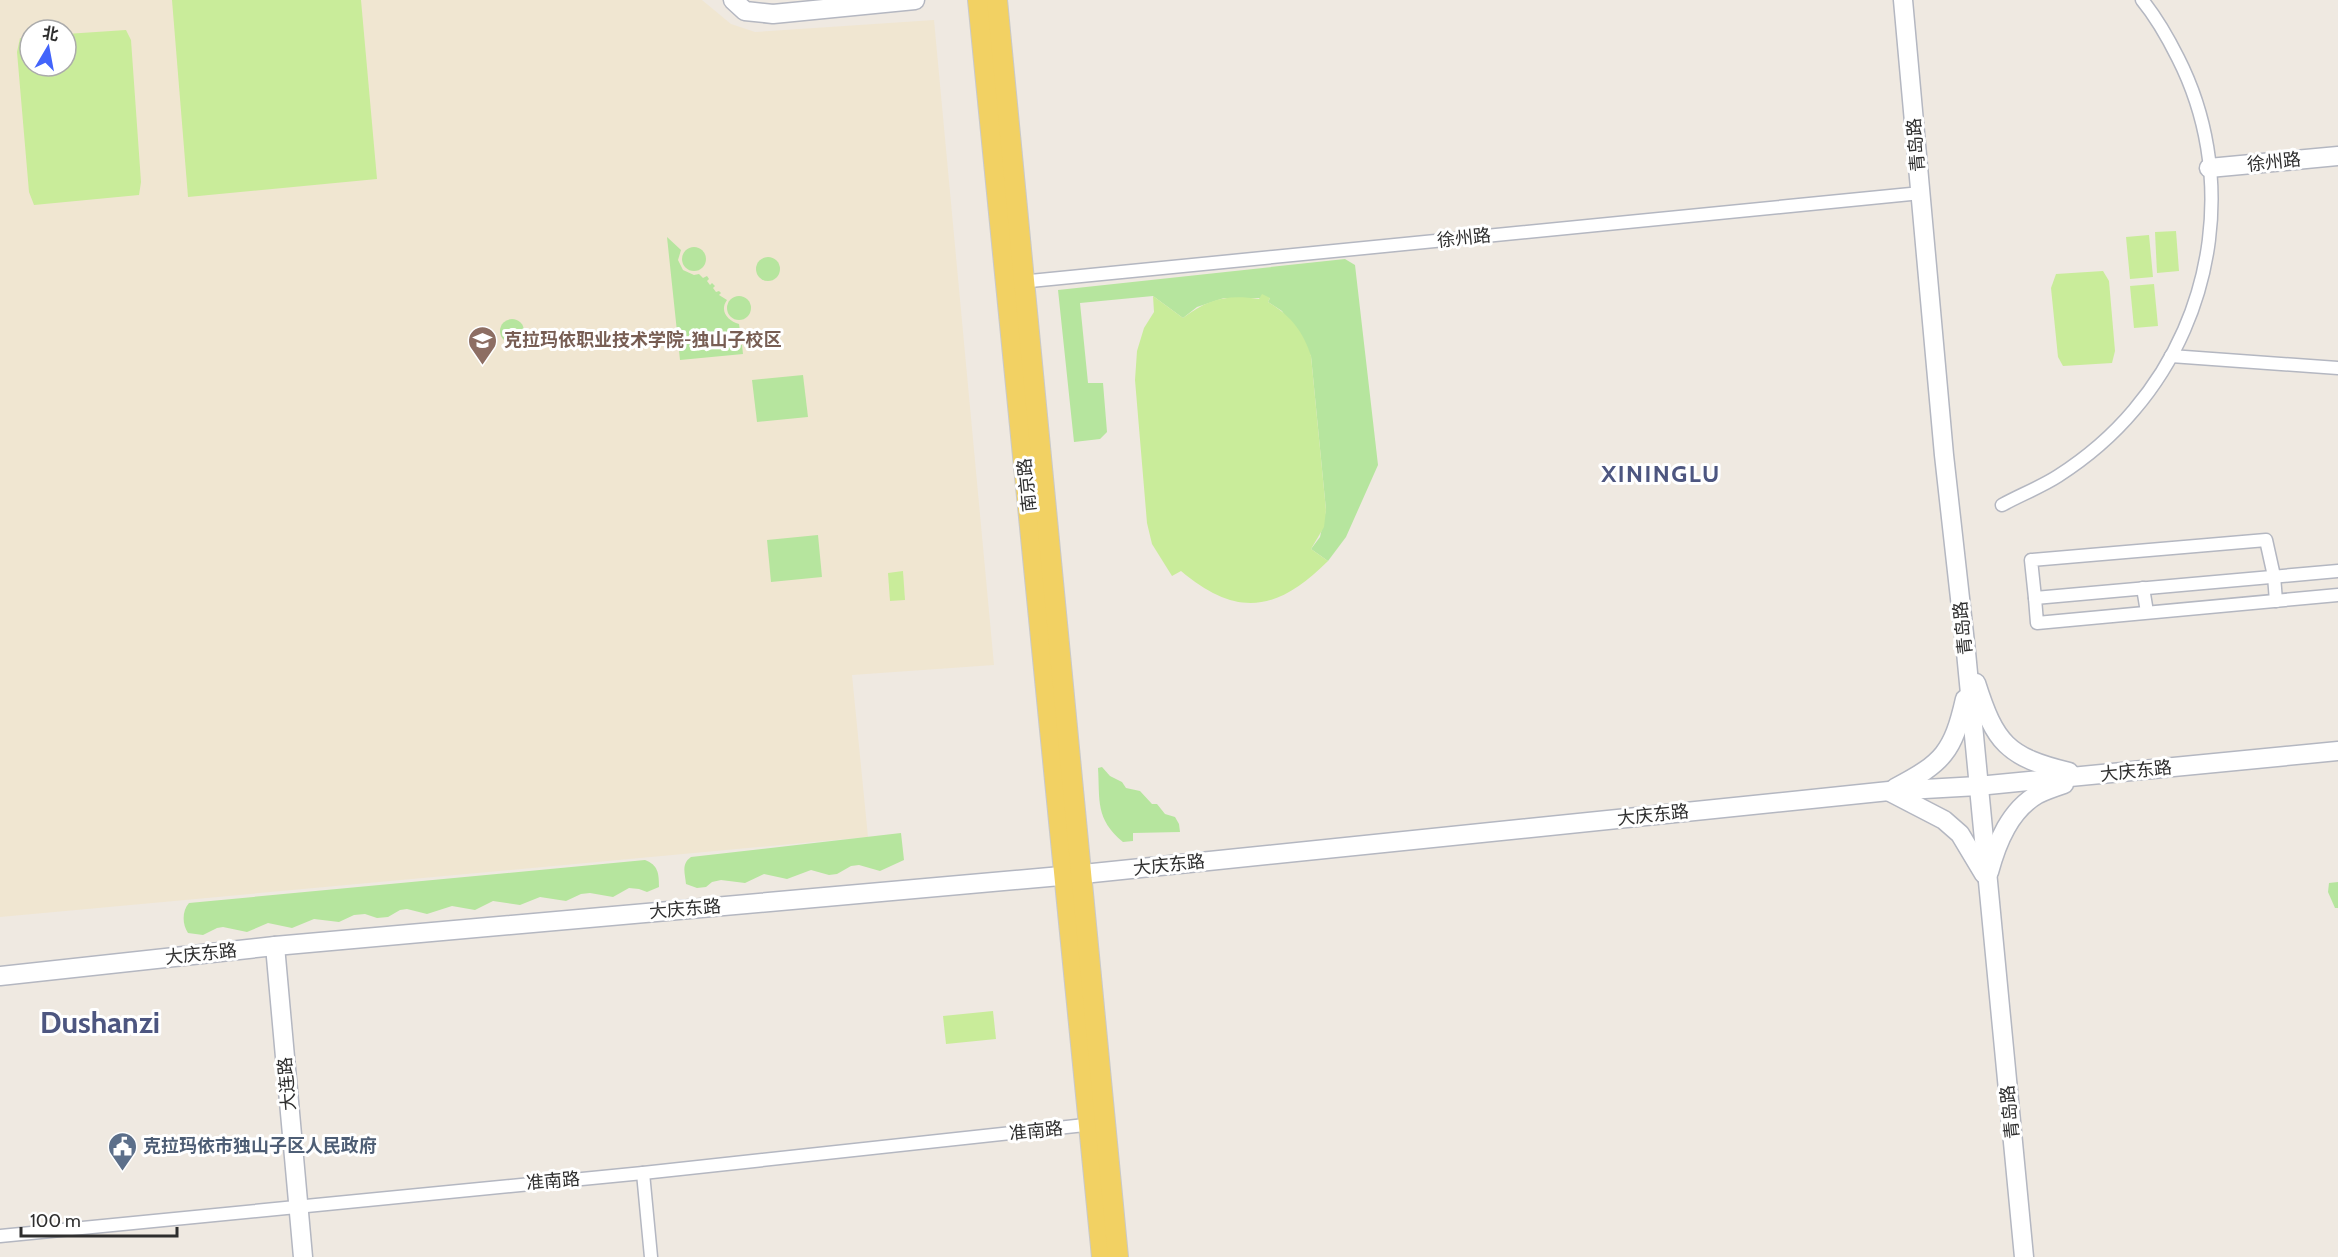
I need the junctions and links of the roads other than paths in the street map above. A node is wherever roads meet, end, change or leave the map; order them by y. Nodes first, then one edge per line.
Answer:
1 (732, 0) edge
2 (915, 0) edge
3 (978, 0) edge
4 (996, 0) edge
5 (1903, 0) edge
6 (2142, 0) edge
7 (2338, 156) edge
8 (2210, 168) junction
9 (1921, 193) junction
10 (1015, 282) junction
11 (2171, 356) junction
12 (2338, 368) edge
13 (2002, 505) dead end
14 (2338, 571) edge
15 (2274, 576) junction
16 (2143, 588) junction
17 (2338, 595) edge
18 (2035, 598) junction
19 (2276, 601) junction
20 (2147, 612) junction
21 (1966, 652) junction
22 (2338, 751) edge
23 (2084, 776) junction
24 (1977, 786) junction
25 (1889, 791) junction
26 (1987, 879) junction
27 (1076, 880) junction
28 (275, 946) junction
29 (0, 976) edge
30 (1097, 1124) junction
31 (643, 1173) junction
32 (298, 1207) junction
33 (0, 1236) edge
34 (303, 1257) edge
35 (651, 1257) edge
36 (1102, 1257) edge
37 (1118, 1257) edge
38 (2024, 1257) edge

1 - 2 street
3 - 10 main road, 南京路
4 - 10 main road, 南京路
5 - 9 street, 青岛路
6 - 8 street
7 - 8 street, 徐州路
8 - 11 street
9 - 10 street, 徐州路
9 - 21 street, 青岛路
10 - 27 main road, 南京路
11 - 12 street
11 - 13 street
14 - 15 street
15 - 16 street
15 - 18 street
15 - 19 street
16 - 18 street
16 - 20 street
17 - 19 street
18 - 20 street
19 - 20 street
21 - 23 street
21 - 24 street, 青岛路
21 - 25 street
22 - 23 street, 大庆东路
23 - 24 street, 大庆东路
23 - 26 street
24 - 25 street, 大庆东路
24 - 26 street, 青岛路
25 - 26 street
25 - 27 street, 大庆东路
26 - 38 street, 青岛路
27 - 28 street, 大庆东路
27 - 30 main road
27 - 30 main road, 南京路
28 - 29 street, 大庆东路
28 - 32 street, 大连路
30 - 31 street, 准南路
30 - 36 main road
30 - 37 main road
31 - 32 street, 准南路
31 - 35 street
32 - 33 street, 准南路
32 - 34 street, 大连路

